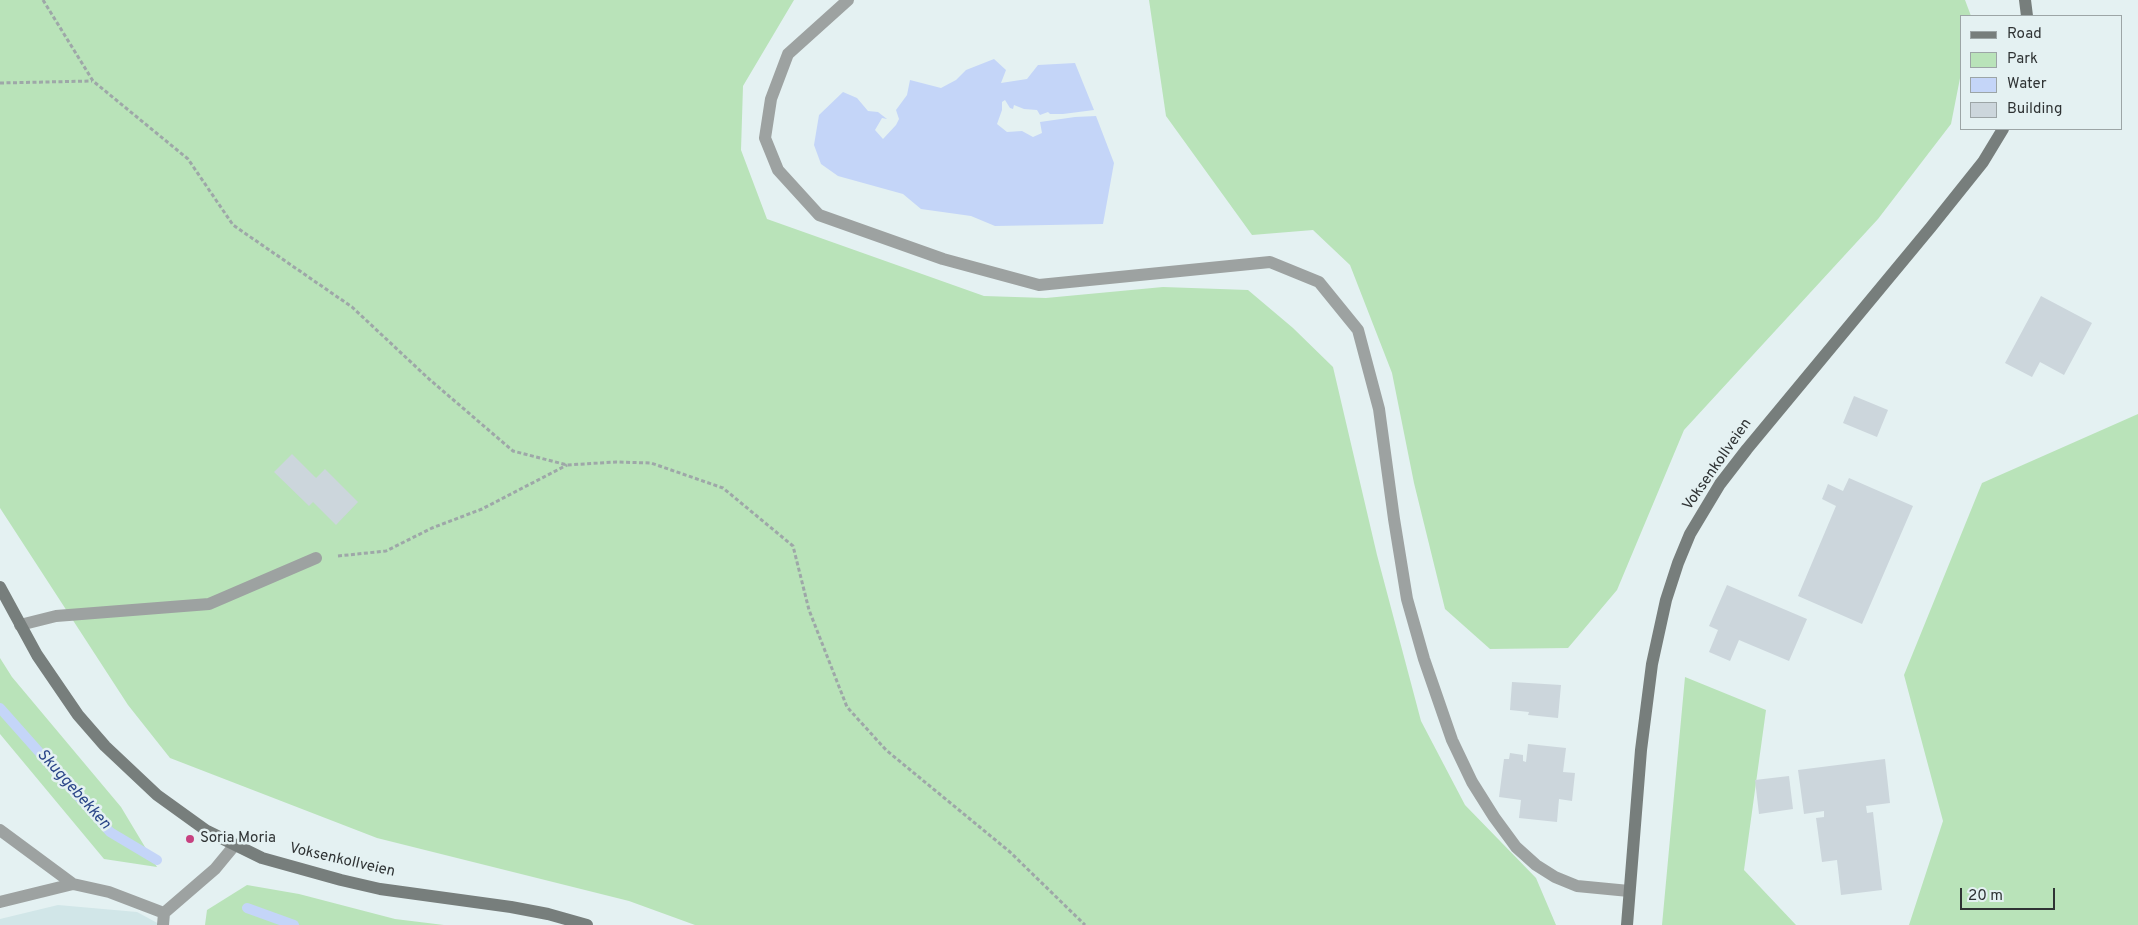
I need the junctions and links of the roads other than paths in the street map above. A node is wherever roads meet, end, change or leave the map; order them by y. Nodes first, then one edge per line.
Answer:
1 (848, 0) edge
2 (2024, 0) edge
3 (2026, 15) edge
4 (2002, 130) edge
5 (316, 558) road end
6 (0, 587) edge
7 (20, 625) junction
8 (0, 830) edge
9 (234, 846) junction
10 (73, 884) junction
11 (1629, 891) junction
12 (0, 902) edge
13 (163, 919) edge
14 (587, 925) edge
15 (1627, 925) edge

1 - 11 lane
2 - 3 street
4 - 11 street, Voksenkollveien
5 - 7 lane
6 - 7 street, Voksenkollveien
7 - 9 street, Voksenkollveien
8 - 10 lane
9 - 13 lane
9 - 14 street, Voksenkollveien
10 - 12 lane
10 - 13 lane
11 - 15 street, Voksenkollveien

